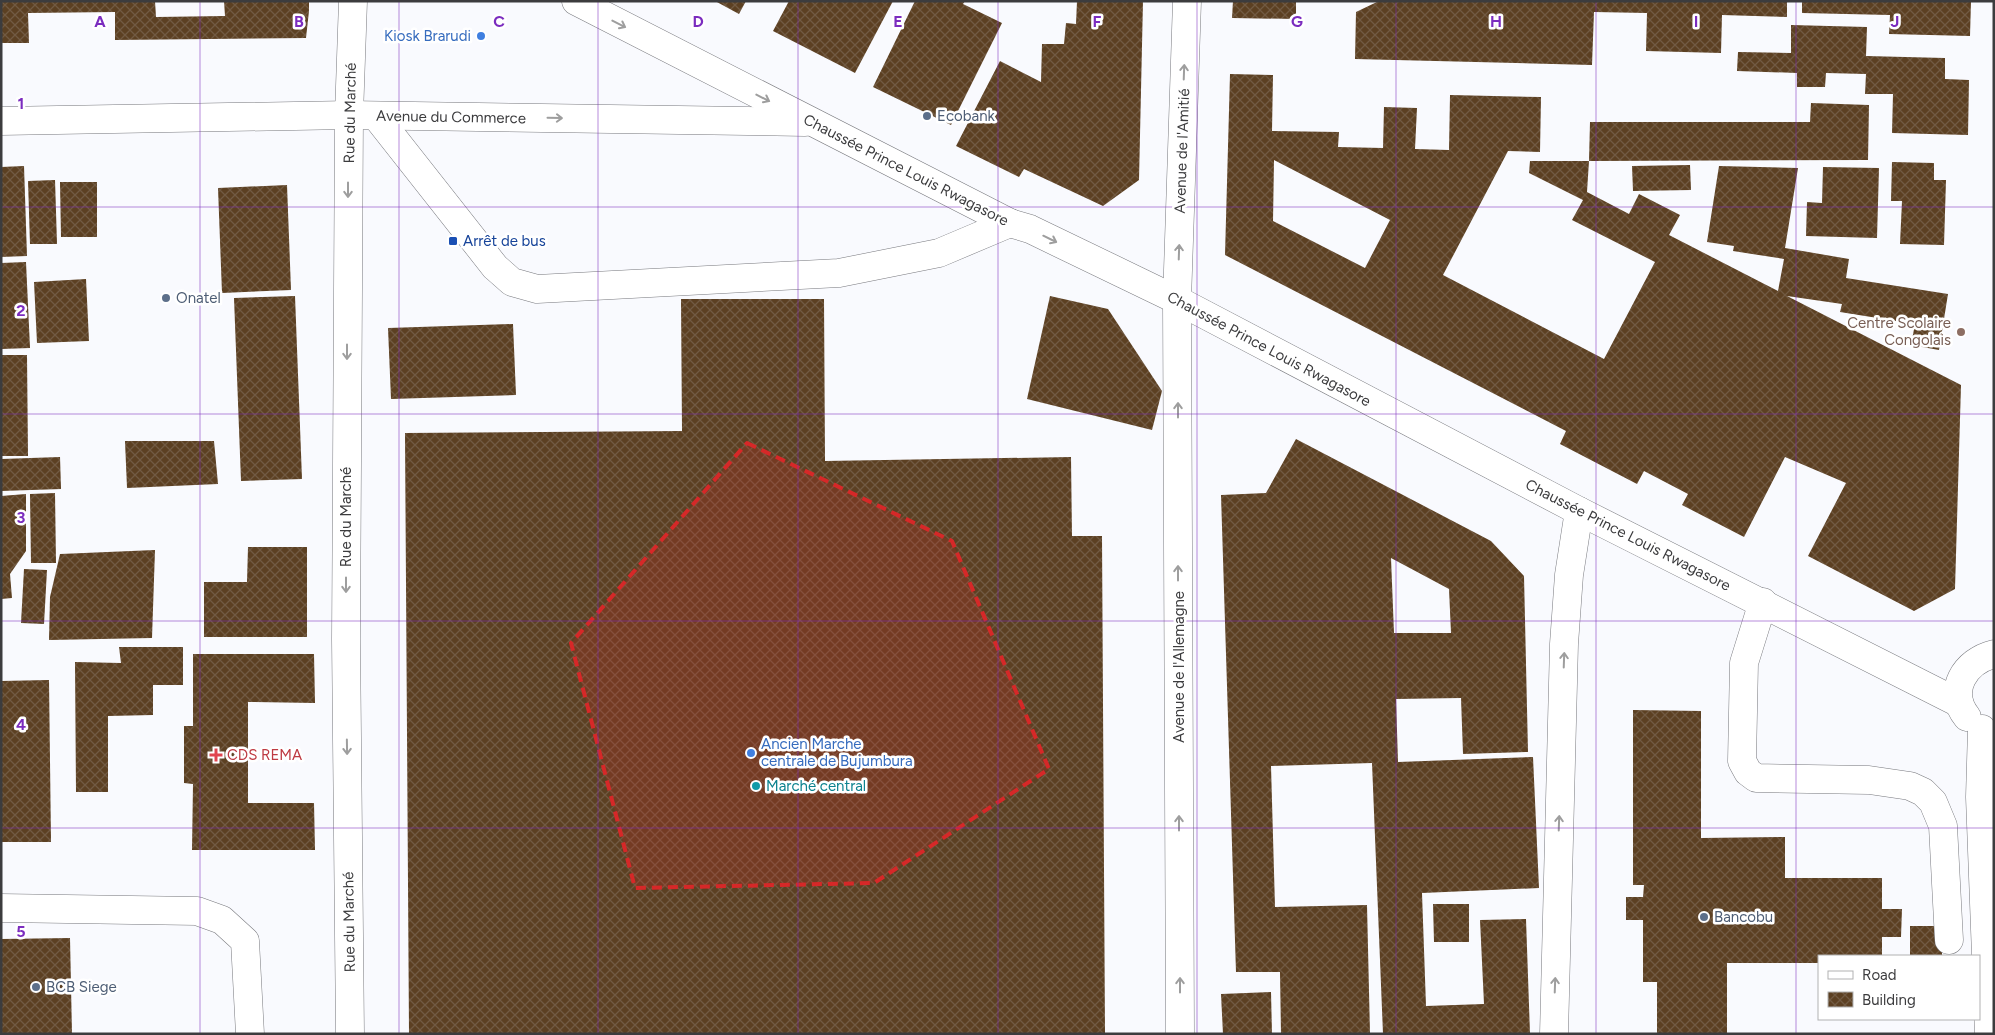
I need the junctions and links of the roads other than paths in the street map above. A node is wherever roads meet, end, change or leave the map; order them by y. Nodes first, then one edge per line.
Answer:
1 (353, 1) edge
2 (576, 1) edge
3 (1186, 1) edge
4 (349, 115) junction
5 (376, 116) junction
6 (1, 121) edge
7 (810, 122) junction
8 (1010, 224) junction
9 (1177, 300) junction
10 (1579, 511) junction
11 (1762, 602) junction
12 (1994, 646) edge
13 (1993, 654) edge
14 (1959, 703) junction
15 (1988, 730) edge
16 (1, 908) edge
17 (1949, 940) dead end
18 (250, 1034) edge
19 (350, 1034) edge
20 (1180, 1034) edge
21 (1554, 1034) edge
22 (1989, 1034) edge

1 - 4 street, Rue du Marché
2 -> 7 street, Chaussée Prince Louis Rwagasore
9 -> 3 street, Avenue de l'Amitié
4 - 5 street, Avenue du Commerce
4 - 6 street, Avenue du Commerce
4 -> 19 street, Rue du Marché
5 -> 7 street, Avenue du Commerce
5 - 8 street
7 - 8 street, Chaussée Prince Louis Rwagasore
8 -> 9 street, Chaussée Prince Louis Rwagasore
9 - 10 street, Chaussée Prince Louis Rwagasore
20 -> 9 street, Avenue de l'Allemagne
10 - 11 street, Chaussée Prince Louis Rwagasore
21 -> 10 street
11 - 14 street, Chaussée Prince Louis Rwagasore
11 - 17 street
12 - 13 street
13 - 14 street
14 - 15 street
15 - 22 street
16 - 18 street

